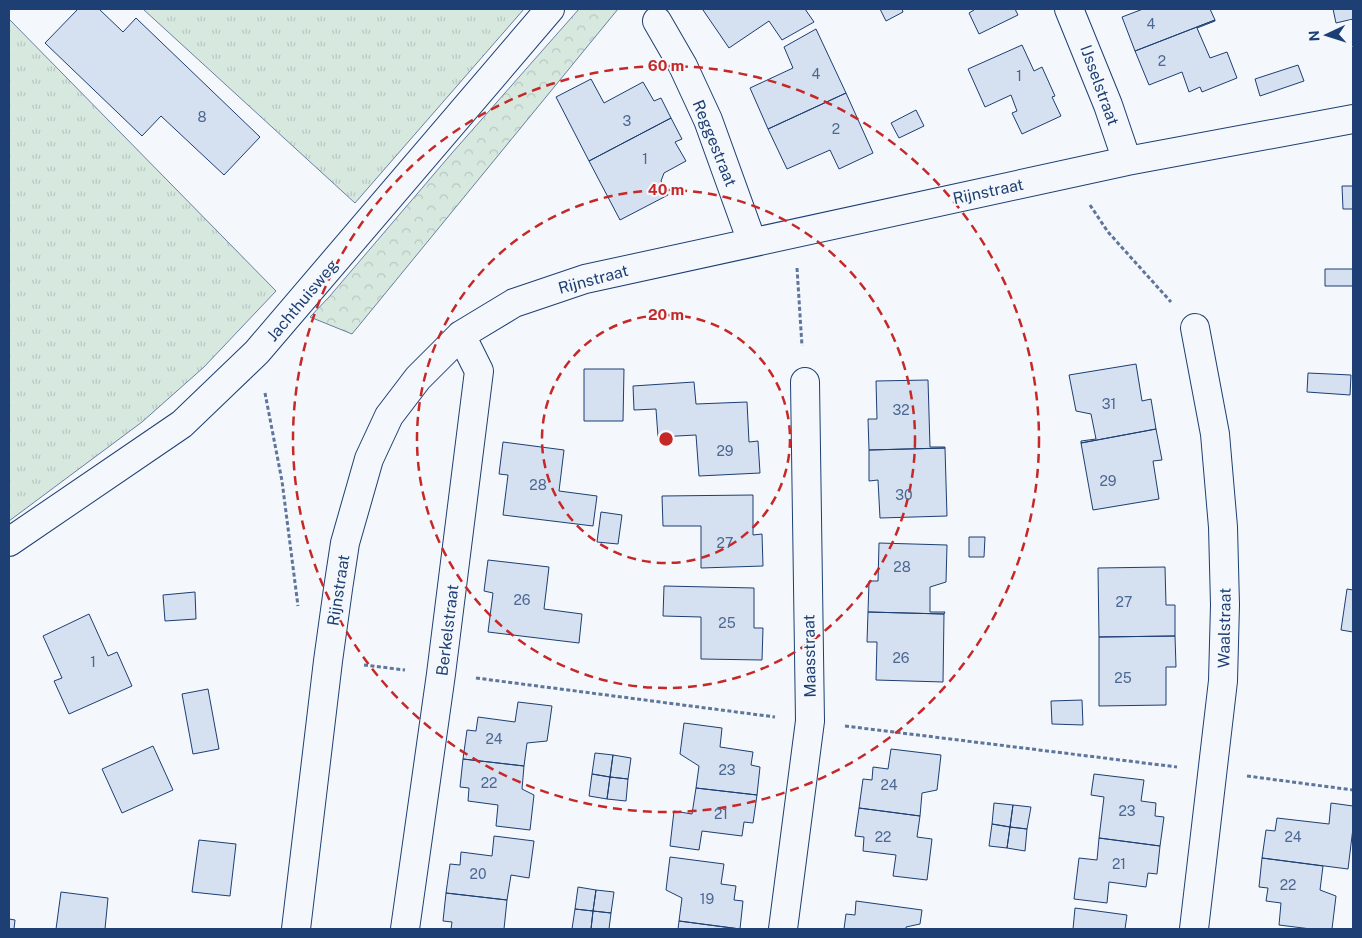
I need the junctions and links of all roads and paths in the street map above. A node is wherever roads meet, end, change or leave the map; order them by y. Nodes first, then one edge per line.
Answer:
1 (550, 9) edge
2 (1070, 9) edge
3 (657, 21) dead end
4 (1353, 119) edge
5 (1127, 161) junction
6 (1079, 172) junction
7 (794, 232) junction
8 (752, 242) junction
9 (1195, 328) joint
10 (461, 335) junction
11 (257, 352) junction
12 (805, 382) joint
13 (9, 542) edge
14 (298, 613) dead end
15 (296, 929) edge
16 (405, 929) edge
17 (783, 929) edge
18 (1194, 929) edge

1 - 11 street, Jachthuisweg
2 - 5 street, IJsselstraat
3 - 8 street, Reggestraat
4 - 5 street, Rijnstraat
5 - 6 street, Rijnstraat
6 - 7 street, Rijnstraat
6 - 9 path
7 - 8 street, Rijnstraat
7 - 12 path
8 - 10 street, Rijnstraat
9 - 18 street, Waalstraat
10 - 15 street, Rijnstraat
10 - 16 street, Berkelstraat
11 - 13 street, Jachthuisweg
11 - 14 path
12 - 17 street, Maasstraat

